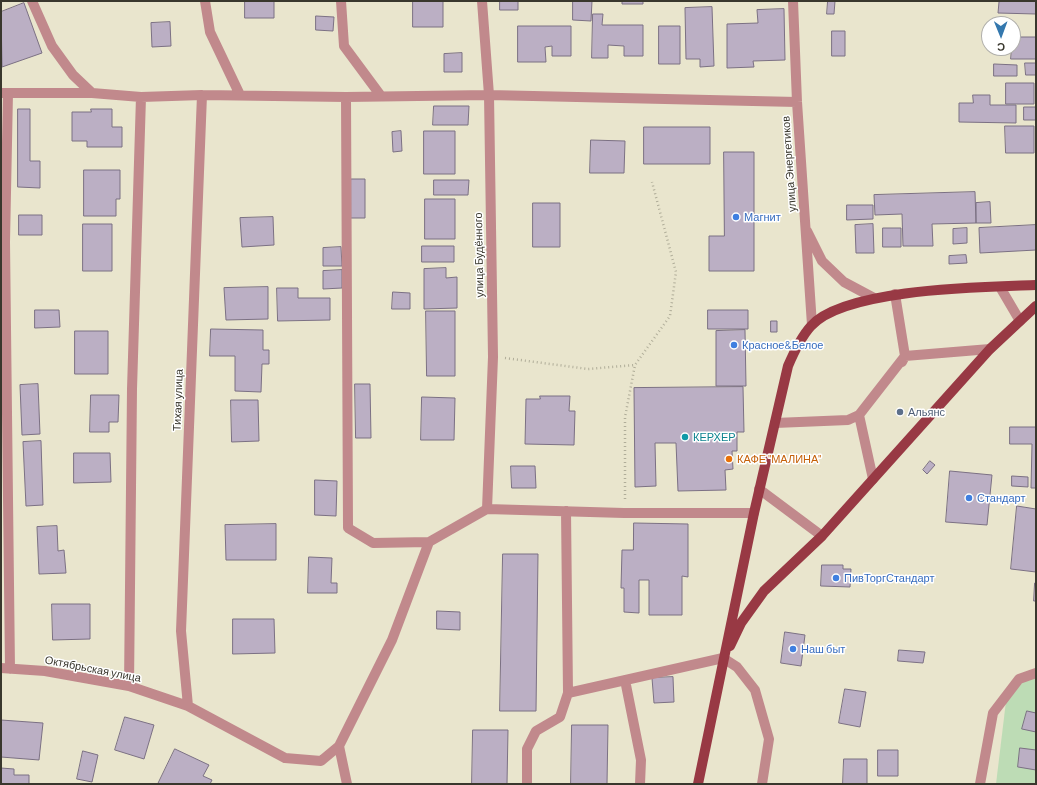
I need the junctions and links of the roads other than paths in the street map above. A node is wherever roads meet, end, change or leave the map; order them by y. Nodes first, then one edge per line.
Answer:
1 (32, 1) edge
2 (206, 1) edge
3 (341, 1) edge
4 (482, 1) edge
5 (793, 1) edge
6 (4, 93) edge
7 (92, 93) junction
8 (202, 95) junction
9 (240, 95) junction
10 (489, 95) junction
11 (381, 96) junction
12 (141, 97) junction
13 (346, 97) junction
14 (797, 102) junction
15 (805, 227) junction
16 (1036, 286) edge
17 (1000, 287) junction
18 (895, 294) junction
19 (874, 298) junction
20 (1036, 306) edge
21 (1020, 321) junction
22 (812, 325) junction
23 (990, 349) junction
24 (905, 356) junction
25 (859, 415) junction
26 (775, 423) junction
27 (873, 479) junction
28 (759, 489) junction
29 (487, 509) junction
30 (566, 511) junction
31 (754, 513) junction
32 (822, 536) junction
33 (429, 542) junction
34 (723, 658) junction
35 (5, 669) edge
36 (1036, 673) edge
37 (625, 680) junction
38 (129, 686) junction
39 (568, 693) junction
40 (188, 706) junction
41 (340, 746) junction
42 (347, 784) edge
43 (527, 784) edge
44 (640, 784) edge
45 (698, 784) edge
46 (762, 784) edge
47 (980, 784) edge

1 - 7 street
2 - 9 street
3 - 11 street
4 - 10 street, улица Будённого
5 - 14 street, улица Энергетиков
6 - 7 street
6 - 35 street
7 - 12 street
8 - 9 street
8 - 12 street
8 - 40 street, Тихая улица
9 - 13 street
10 - 11 street
10 - 14 street
10 - 29 street, улица Будённого
11 - 13 street
12 - 38 street
13 - 33 street
14 - 15 street, улица Энергетиков
15 - 19 street
15 - 22 street, улица Энергетиков
16 - 17 main road
17 - 18 main road
17 - 21 street
18 - 19 main road
18 - 24 street
19 - 22 main road
20 - 21 main road
21 - 23 main road
22 - 26 main road
23 - 24 street
23 - 27 main road
24 - 25 street
25 - 26 street
25 - 27 street
26 - 28 main road
27 - 32 main road
28 - 31 main road
28 - 32 street
29 - 30 street
29 - 33 street
30 - 31 street
30 - 39 street
31 - 34 main road
32 - 34 main road
33 - 41 street
34 - 37 street
34 - 45 main road
34 - 46 street
35 - 38 street, Октябрьская улица
36 - 47 street
37 - 39 street
37 - 44 street
38 - 40 street, Октябрьская улица
39 - 43 street
40 - 41 street, Октябрьская улица
41 - 42 street

